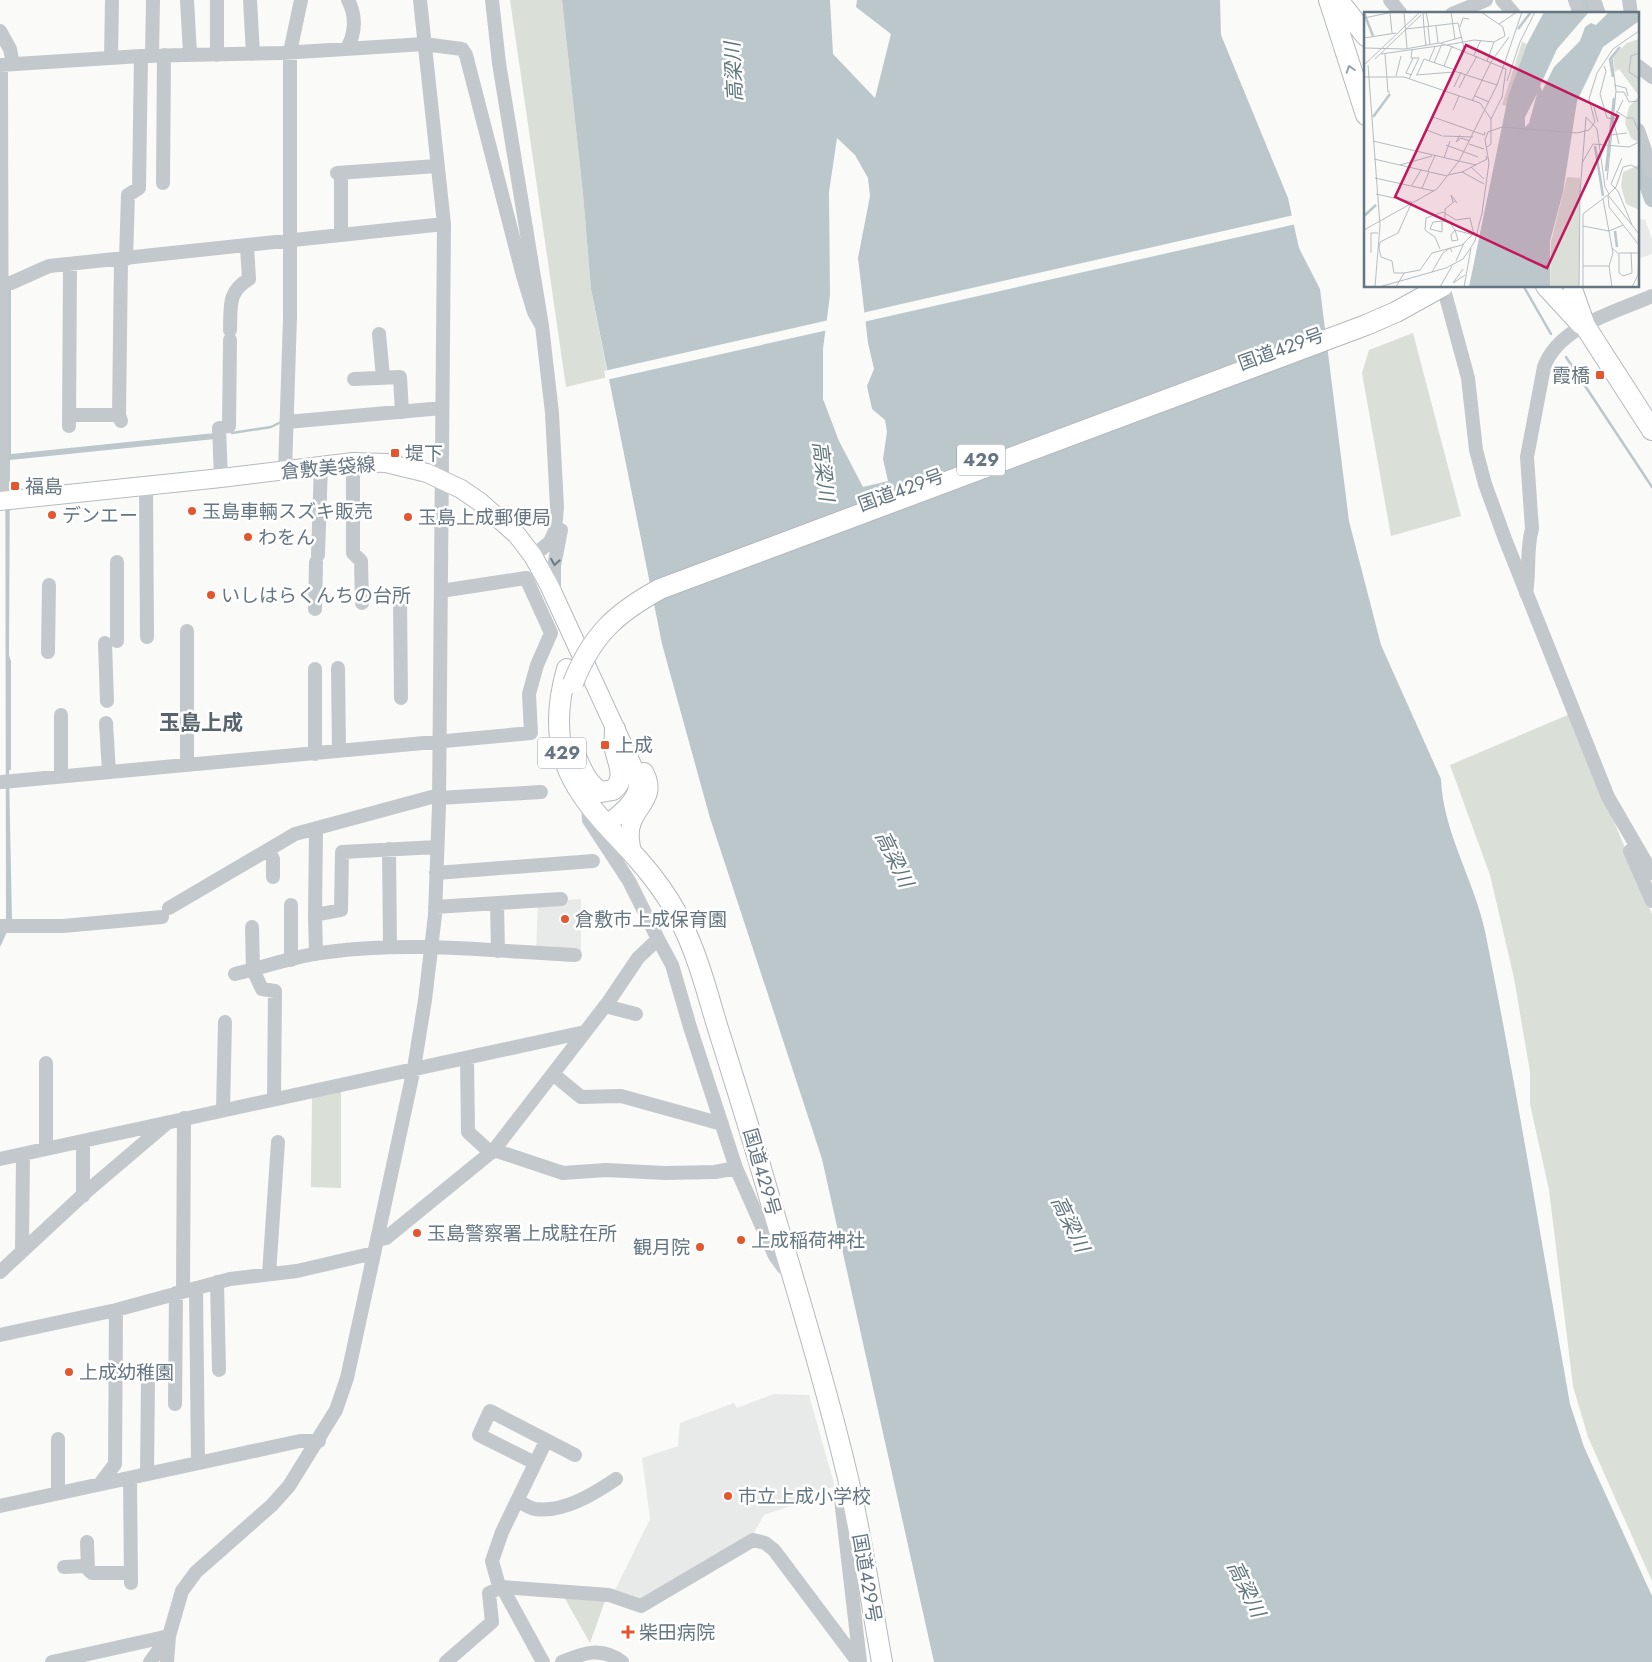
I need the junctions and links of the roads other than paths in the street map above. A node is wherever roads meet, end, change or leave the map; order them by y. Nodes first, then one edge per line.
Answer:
1 (112, 0) edge
2 (153, 0) edge
3 (187, 0) edge
4 (217, 0) edge
5 (250, 0) edge
6 (301, 0) edge
7 (348, 0) edge
8 (420, 0) edge
9 (492, 0) edge
10 (1329, 0) edge
11 (1338, 0) edge
12 (1347, 0) edge
13 (1390, 0) edge
14 (1486, 0) edge
15 (1502, 0) edge
16 (1575, 0) edge
17 (1399, 12) edge
18 (1457, 12) edge
19 (1512, 12) edge
20 (1579, 12) edge
21 (1364, 17) edge
22 (1364, 24) edge
23 (0, 31) edge
24 (1364, 33) edge
25 (428, 44) junction
26 (348, 48) junction
27 (286, 52) junction
28 (190, 54) junction
29 (253, 54) junction
30 (217, 55) junction
31 (152, 56) junction
32 (111, 58) junction
33 (6, 64) edge
34 (1640, 68) edge
35 (1652, 77) edge
36 (1364, 109) edge
37 (1640, 136) edge
38 (437, 166) junction
39 (1652, 172) edge
40 (163, 183) dead end
41 (444, 224) junction
42 (341, 234) junction
43 (286, 241) junction
44 (247, 247) junction
45 (123, 259) junction
46 (70, 264) junction
47 (1, 265) edge
48 (4, 286) edge
49 (1437, 288) edge
50 (1444, 288) edge
51 (1548, 288) edge
52 (1571, 289) edge
53 (1421, 293) edge
54 (1652, 296) edge
55 (1590, 324) junction
56 (542, 326) junction
57 (378, 334) dead end
58 (383, 377) junction
59 (354, 379) dead end
60 (442, 408) junction
61 (1652, 410) edge
62 (402, 412) junction
63 (287, 422) junction
64 (1652, 430) edge
65 (352, 462) junction
66 (321, 465) junction
67 (285, 471) junction
68 (221, 478) junction
69 (442, 480) junction
70 (556, 480) junction
71 (146, 486) junction
72 (1, 500) edge
73 (533, 556) junction
74 (117, 562) dead end
75 (49, 585) dead end
76 (445, 590) junction
77 (1526, 594) junction
78 (554, 596) junction
79 (400, 597) dead end
80 (362, 602) dead end
81 (315, 609) dead end
82 (187, 631) dead end
83 (147, 637) dead end
84 (48, 652) dead end
85 (338, 668) dead end
86 (315, 669) dead end
87 (570, 676) junction
88 (401, 698) dead end
89 (107, 701) dead end
90 (60, 715) dead end
91 (106, 723) dead end
92 (569, 738) junction
93 (619, 738) junction
94 (440, 742) junction
95 (339, 751) junction
96 (315, 754) junction
97 (187, 765) junction
98 (109, 772) junction
99 (61, 776) junction
100 (2, 782) dead end
101 (541, 792) dead end
102 (439, 797) junction
103 (588, 806) junction
104 (607, 824) junction
105 (1624, 824) junction
106 (316, 832) junction
107 (437, 847) junction
108 (389, 849) junction
109 (270, 853) junction
110 (632, 853) junction
111 (593, 861) dead end
112 (436, 872) junction
113 (1652, 873) edge
114 (274, 877) dead end
115 (561, 899) dead end
116 (1652, 901) edge
117 (497, 903) junction
118 (291, 905) dead end
119 (435, 907) junction
120 (315, 915) junction
121 (5, 926) edge
122 (252, 927) dead end
123 (658, 939) junction
124 (431, 946) junction
125 (390, 947) junction
126 (498, 951) junction
127 (316, 954) junction
128 (575, 955) dead end
129 (291, 960) junction
130 (253, 970) junction
131 (235, 974) dead end
132 (605, 1006) junction
133 (636, 1014) dead end
134 (225, 1022) dead end
135 (585, 1032) junction
136 (466, 1058) junction
137 (46, 1063) dead end
138 (414, 1068) junction
139 (553, 1074) junction
140 (274, 1099) junction
141 (223, 1110) junction
142 (184, 1118) junction
143 (168, 1122) junction
144 (722, 1124) junction
145 (83, 1141) junction
146 (278, 1142) dead end
147 (46, 1149) junction
148 (493, 1152) junction
149 (23, 1154) junction
150 (0, 1159) edge
151 (736, 1168) junction
152 (83, 1196) junction
153 (376, 1246) junction
154 (22, 1251) junction
155 (0, 1272) edge
156 (791, 1272) junction
157 (269, 1274) junction
158 (217, 1282) junction
159 (185, 1291) junction
160 (116, 1310) junction
161 (0, 1335) edge
162 (219, 1370) dead end
163 (148, 1380) dead end
164 (174, 1404) dead end
165 (58, 1439) dead end
166 (318, 1441) junction
167 (546, 1441) junction
168 (575, 1455) dead end
169 (198, 1463) junction
170 (535, 1463) junction
171 (147, 1474) junction
172 (130, 1478) junction
173 (616, 1478) dead end
174 (848, 1480) junction
175 (100, 1484) junction
176 (58, 1493) junction
177 (517, 1501) junction
178 (0, 1506) edge
179 (87, 1542) dead end
180 (64, 1567) dead end
181 (88, 1569) junction
182 (502, 1587) junction
183 (169, 1636) junction
184 (52, 1662) edge
185 (150, 1662) edge
186 (167, 1662) edge
187 (446, 1662) edge
188 (543, 1662) edge
189 (562, 1662) edge
190 (622, 1662) edge
191 (859, 1662) edge
192 (882, 1662) edge

1 - 32 street
2 - 31 street
3 - 28 street
4 - 30 street
5 - 29 street
6 - 27 street
7 - 26 street
8 - 25 street
9 - 56 street
36 -> 10 highway
11 - 24 highway
12 - 21 highway
12 - 22 highway
13 - 17 street
14 - 18 street
15 - 19 street
16 - 20 street
23 - 33 street
25 - 26 street
25 - 38 street
25 - 56 street
26 - 27 street
27 - 29 street
27 - 43 street
28 - 30 street
28 - 31 street
29 - 30 street
31 - 32 street
31 - 40 street
31 - 45 street
32 - 33 street
33 - 47 street
34 - 35 street
37 - 39 street
38 - 41 street
38 - 42 street
41 - 42 street
41 - 60 street
42 - 43 street
43 - 44 street
43 - 63 street
44 - 45 street
44 - 68 street
45 - 46 street
45 - 46 street
46 - 48 street
47 - 48 street
48 - 72 street
49 - 53 highway, bridge
50 - 77 street
51 - 55 highway
52 - 55 highway
53 - 87 highway, 国道429号 / 429
54 - 55 street
55 - 61 highway
55 - 64 highway
55 - 77 street
56 - 70 street
57 - 58 street
58 - 59 street
58 - 62 street
60 - 62 street
60 - 69 street
62 - 63 street
63 - 67 street
65 - 66 main road, 倉敷美袋線
65 - 69 main road, 倉敷美袋線
65 - 80 street
66 - 67 main road, 倉敷美袋線
66 - 81 street
67 - 68 main road, 倉敷美袋線
68 - 71 main road, 倉敷美袋線
69 - 73 main road, 倉敷美袋線
69 - 76 street
70 - 73 street
70 -> 78 street
71 - 72 main road, 倉敷美袋線
71 - 83 street
73 - 78 main road, 倉敷美袋線
74 - 89 street
75 - 84 street
76 - 94 street
76 - 94 street
77 - 105 street
78 - 93 main road, 倉敷美袋線
79 - 88 street
82 - 97 street
85 - 95 street
86 - 96 street
87 - 92 highway, 国道429号 / 429
87 - 103 highway, 国道429号 / 429
90 - 99 street
91 - 98 street
92 - 93 highway
92 - 104 highway, 国道429号 / 429
93 - 104 main road, 倉敷美袋線
93 - 110 main road
94 - 95 street
94 - 102 street
95 - 96 street
96 - 97 street
97 - 98 street
98 - 99 street
99 - 100 street
101 - 102 street
102 - 106 street
102 - 107 street
103 - 104 highway, 国道429号 / 429
103 - 123 street
104 - 110 highway, 国道429号 / 429
105 - 113 street
105 - 116 street
106 - 109 street
106 - 120 street
107 - 108 street
107 - 112 street
108 - 120 street
108 - 125 street
109 - 114 street
109 - 121 street
110 - 156 highway, 国道429号 / 429
111 - 112 street
112 - 119 street
115 - 117 street
117 - 119 street
117 - 126 street
118 - 129 street
119 - 124 street
120 - 127 street
122 - 130 street
123 - 132 street
123 - 144 street
124 - 125 street
124 - 126 street
124 - 138 street
125 - 127 street
126 - 128 street
127 - 129 street
129 - 130 street
130 - 131 street
130 - 140 street
132 - 133 street
132 - 135 street
134 - 141 street
135 - 136 street
135 - 139 street
136 - 138 street
136 - 148 street
137 - 147 street
138 - 140 street
138 - 153 street
139 - 144 street
139 - 148 street
140 - 141 street
141 - 142 street
142 - 143 street
142 - 159 street
143 - 145 street
143 - 152 street
144 - 151 street
145 - 147 street
145 - 152 street
146 - 157 street
147 - 149 street
148 - 151 street
148 - 153 street
149 - 150 street
149 - 154 street
151 - 156 street
152 - 154 street
153 - 157 street
153 - 166 street
154 - 155 street
156 - 174 highway, 国道429号 / 429
157 - 158 street
158 - 159 street
158 - 162 street
159 - 160 street
159 - 164 street
159 - 169 street
160 - 161 street
160 - 175 street
163 - 171 street
165 - 176 street
166 - 169 street
166 - 183 street
167 - 168 street
167 - 170 street
167 - 170 street
169 - 171 street
170 - 177 street
171 - 172 street
172 - 175 street
172 - 181 street
173 - 177 street
174 - 191 street
174 - 192 highway, 国道429号 / 429
175 - 176 street
176 - 178 street
177 - 182 street
179 - 181 street
180 - 181 street
182 - 187 street
182 - 188 street
182 - 191 street
183 - 184 street
183 - 185 street
183 - 186 street
189 - 190 street

